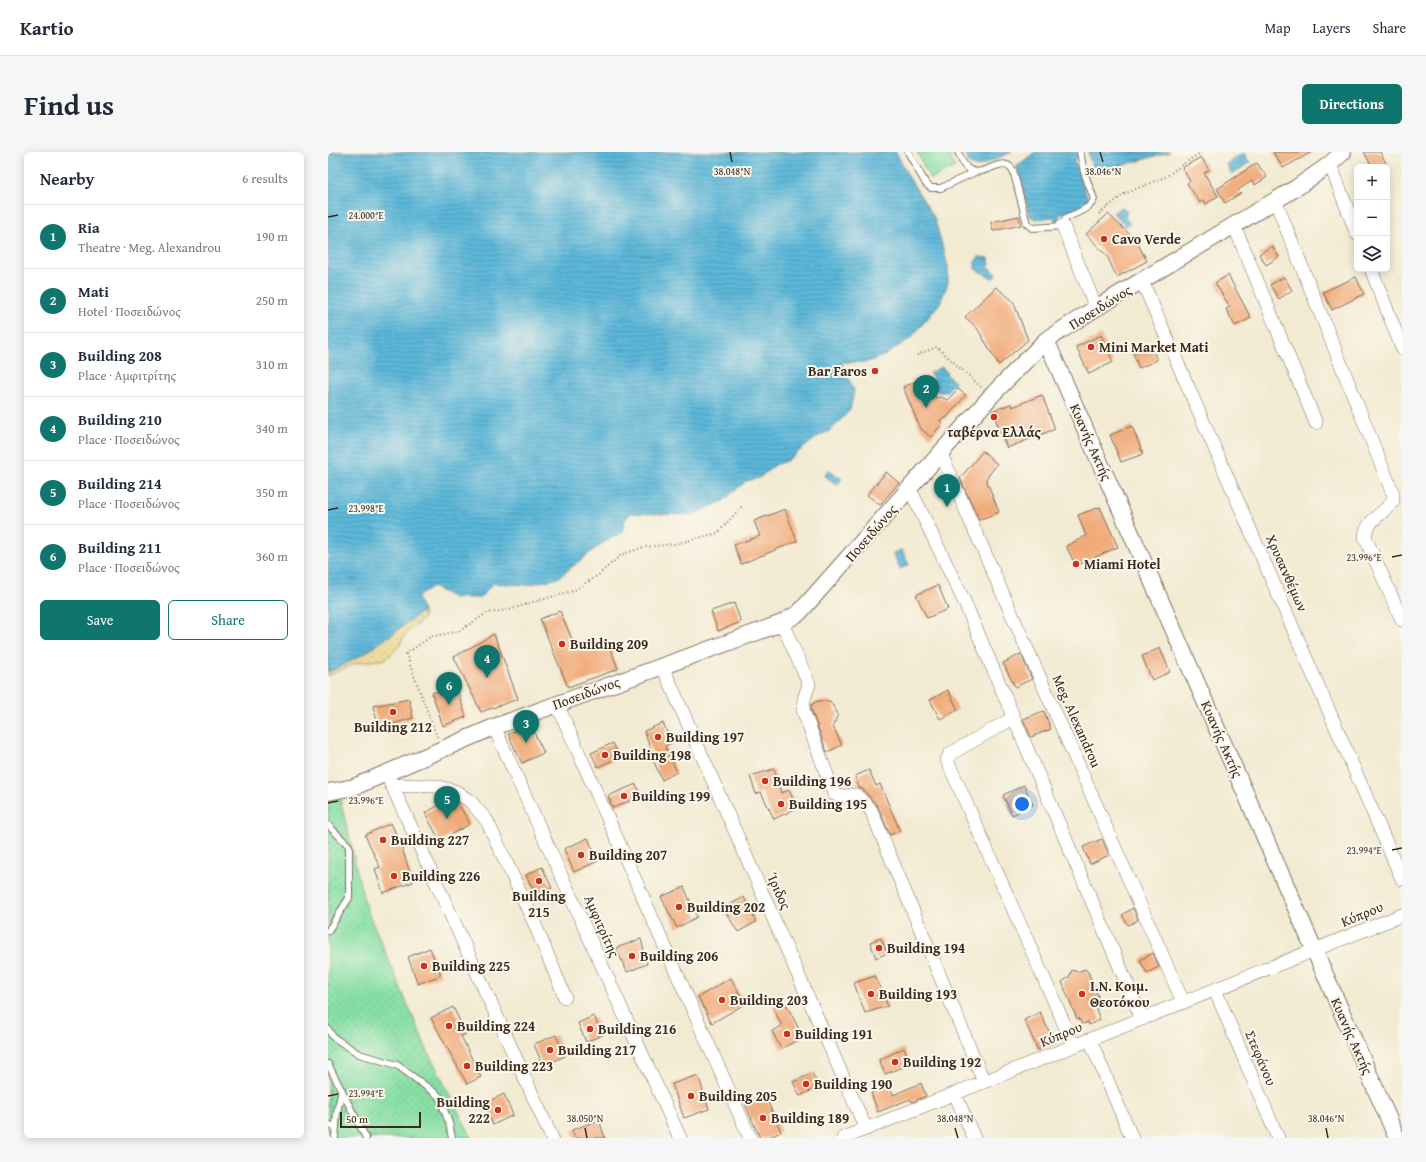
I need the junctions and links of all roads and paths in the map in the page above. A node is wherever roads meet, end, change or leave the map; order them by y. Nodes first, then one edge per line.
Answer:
1 (908, 152) edge
2 (958, 152) edge
3 (1080, 152) edge
4 (1202, 152) edge
5 (1342, 152) edge
6 (1330, 164) junction
7 (975, 172) junction
8 (1275, 200) junction
9 (1100, 214) dead end
10 (1234, 225) junction
11 (1063, 226) junction
12 (1354, 226) edge
13 (1372, 272) edge
14 (1142, 281) junction
15 (1096, 308) junction
16 (1046, 340) junction
17 (1402, 348) edge
18 (917, 355) dead end
19 (991, 396) junction
20 (1316, 423) dead end
21 (941, 454) junction
22 (910, 489) junction
23 (742, 506) dead end
24 (1402, 620) edge
25 (782, 623) junction
26 (662, 665) junction
27 (557, 704) junction
28 (1013, 718) junction
29 (494, 727) junction
30 (442, 749) junction
31 (388, 778) junction
32 (328, 792) edge
33 (328, 825) edge
34 (1402, 879) edge
35 (1402, 915) edge
36 (328, 932) edge
37 (1314, 950) junction
38 (1215, 990) junction
39 (565, 997) dead end
40 (1183, 1002) junction
41 (1142, 1019) junction
42 (328, 1029) edge
43 (1090, 1040) junction
44 (1074, 1046) junction
45 (328, 1064) edge
46 (984, 1082) junction
47 (342, 1090) junction
48 (955, 1094) junction
49 (328, 1124) edge
50 (336, 1128) junction
51 (866, 1129) junction
52 (847, 1137) edge
53 (335, 1138) edge
54 (366, 1138) edge
55 (452, 1138) edge
56 (552, 1138) edge
57 (680, 1138) edge
58 (750, 1138) edge
59 (974, 1138) edge
60 (1132, 1138) edge
61 (1278, 1138) edge
62 (1397, 1138) edge

1 - 7 lane
2 - 7 lane
3 - 11 lane
4 - 9 path
5 - 6 street, Ποσειδώνος
6 - 8 street, Ποσειδώνος
6 - 12 street
7 - 11 lane
8 - 10 street, Ποσειδώνος
8 - 24 street
10 - 14 street, Ποσειδώνος
10 - 20 street
11 - 15 street
13 - 17 street
14 - 15 street, Ποσειδώνος
14 - 34 street, Χρυσανθέμων
15 - 16 street, Ποσειδώνος
16 - 19 street, Ποσειδώνος
16 - 37 street, Κυανής Ακτής
18 - 19 path
19 - 21 street, Ποσειδώνος
21 - 22 street, Ποσειδώνος
21 - 40 street, Meg. Alexandrou
22 - 25 street, Ποσειδώνος
22 - 28 street
23 - 30 path
25 - 26 street, Ποσειδώνος
25 - 46 street
26 - 27 street, Ποσειδώνος
26 - 51 street, Ίριδος
27 - 29 street, Ποσειδώνος
27 - 58 street
28 - 41 street
28 - 44 street
29 - 30 street, Ποσειδώνος
29 - 57 street, Αμφιτρίτης
30 - 31 street, Ποσειδώνος
31 - 32 street, Ποσειδώνος
31 - 39 street
31 - 56 street
33 - 36 lane
35 - 37 street, Κύπρου
37 - 38 street, Κύπρου
37 - 62 street, Κυανής Ακτής
38 - 40 street, Κύπρου
38 - 61 street, Στεφάνου
40 - 41 street, Κύπρου
41 - 43 street, Κύπρου
42 - 55 lane
43 - 44 street, Κύπρου
43 - 60 street
44 - 46 street, Κύπρου
45 - 47 lane
46 - 48 street, Κύπρου
47 - 50 lane
47 - 54 lane
48 - 51 street, Κύπρου
48 - 59 street
49 - 50 lane
50 - 53 lane
51 - 52 street, Κύπρου

